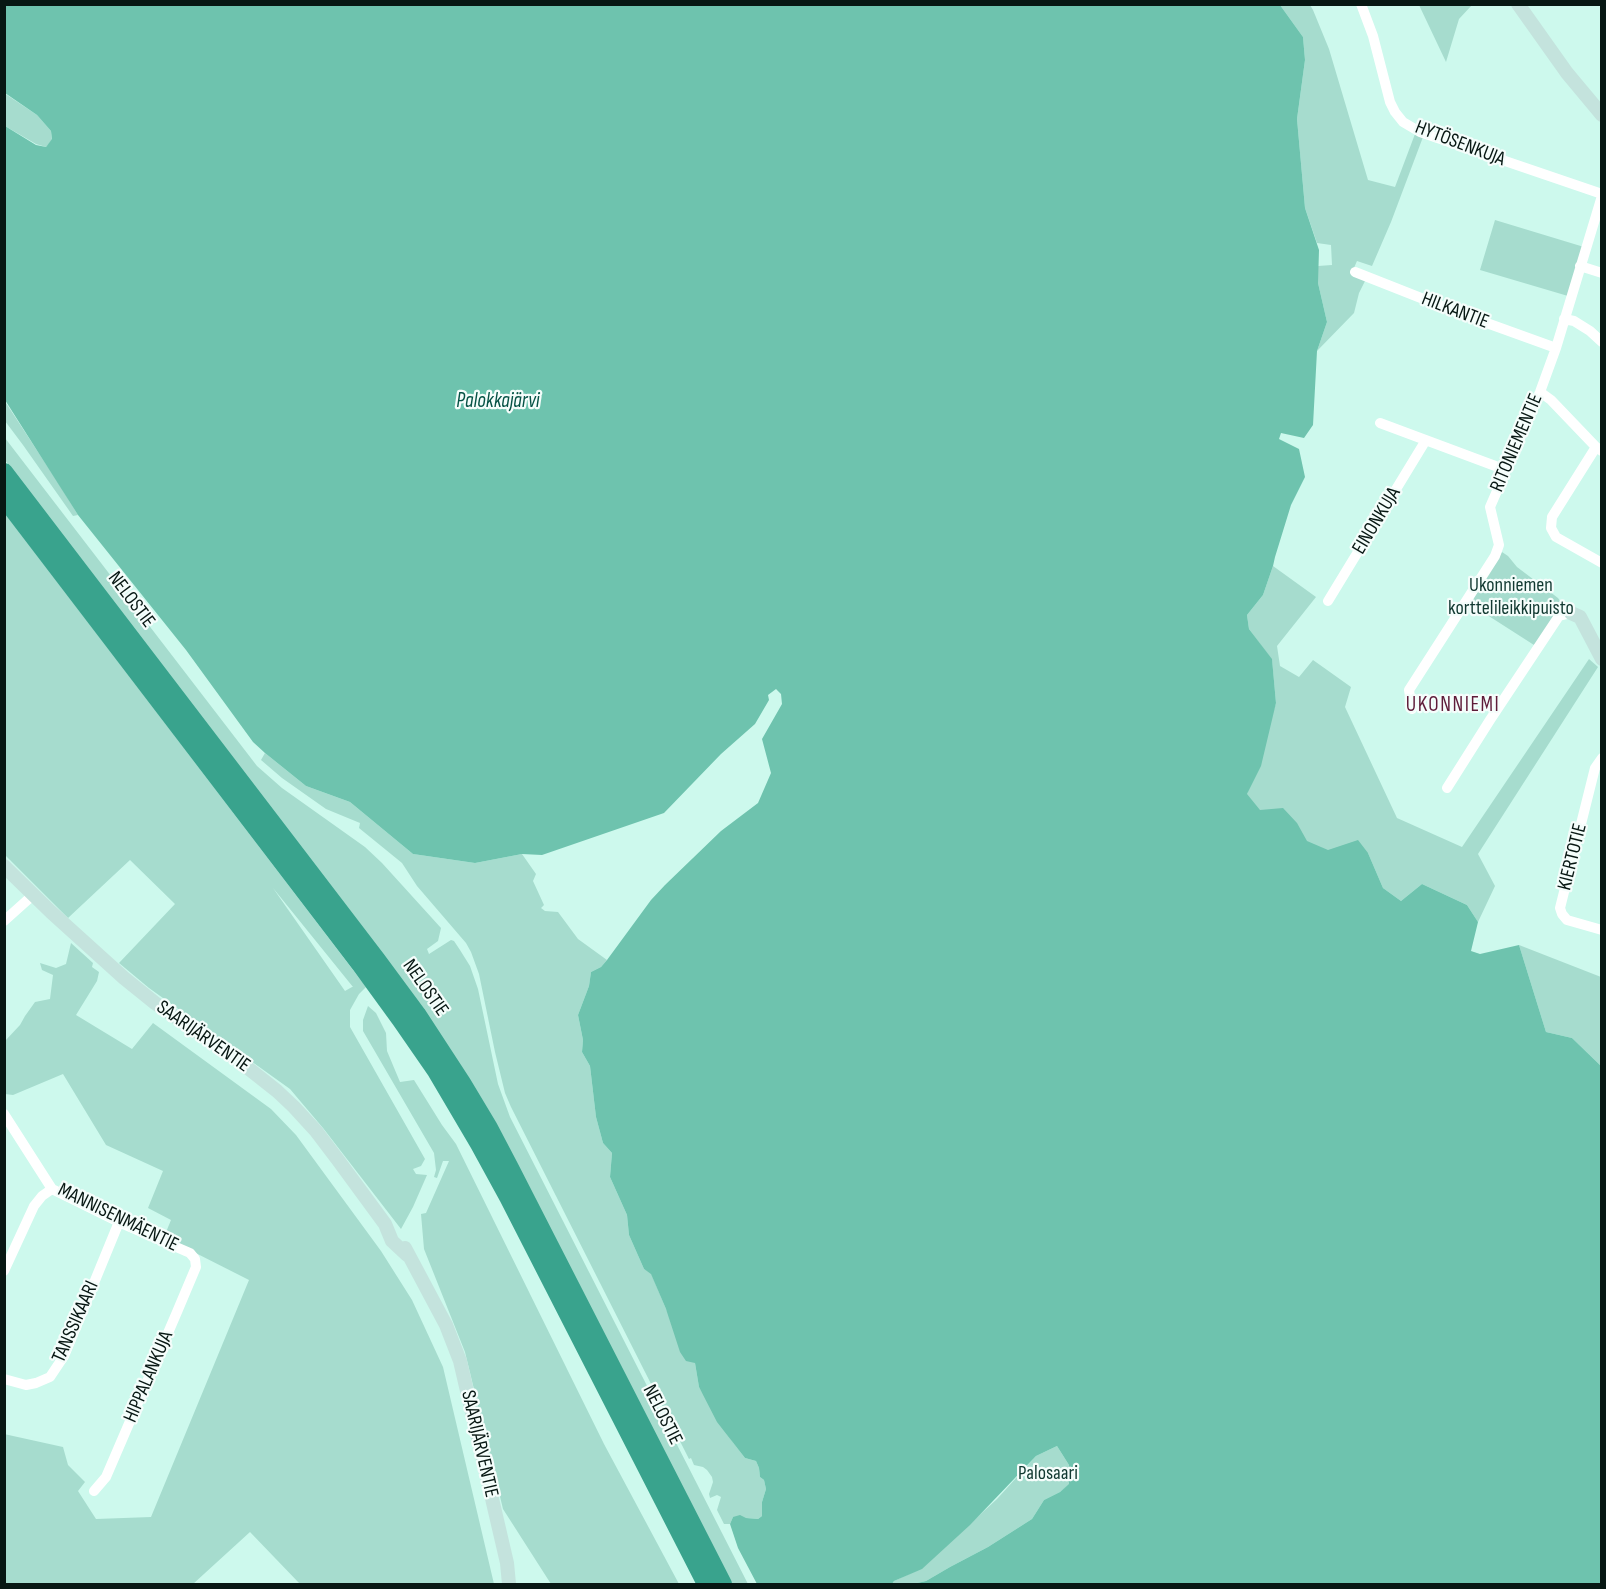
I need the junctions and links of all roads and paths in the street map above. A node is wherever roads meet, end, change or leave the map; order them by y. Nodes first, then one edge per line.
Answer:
1 (1361, 4) edge
2 (1518, 4) edge
3 (1602, 115) edge
4 (1602, 195) edge
5 (1580, 266) junction
6 (1355, 272) dead end
7 (1602, 273) edge
8 (1564, 319) junction
9 (1602, 342) edge
10 (1556, 348) junction
11 (1540, 392) junction
12 (1380, 423) dead end
13 (1426, 440) junction
14 (1599, 449) edge
15 (1506, 470) junction
16 (4, 472) edge
17 (4, 498) edge
18 (1602, 563) edge
19 (1328, 601) dead end
20 (1571, 613) joint
21 (1602, 659) edge
22 (1412, 708) dead end
23 (1602, 758) edge
24 (1448, 788) dead end
25 (4, 866) edge
26 (33, 895) junction
27 (4, 921) edge
28 (1602, 930) edge
29 (4, 1114) edge
30 (52, 1189) junction
31 (118, 1222) junction
32 (8, 1250) edge
33 (195, 1259) joint
34 (4, 1271) edge
35 (4, 1379) edge
36 (94, 1491) dead end
37 (511, 1580) edge
38 (706, 1584) edge
39 (723, 1584) edge

1 - 4 street, HYTÖSENKUJA
2 - 3 main road
4 - 5 street, RITONIEMENTIE
5 - 7 street
5 - 8 street, RITONIEMENTIE
6 - 10 street, HILKANTIE
8 - 9 street
8 - 10 street, RITONIEMENTIE
10 - 11 street, RITONIEMENTIE
11 - 14 street
11 - 15 street, RITONIEMENTIE
12 - 13 street
13 - 15 street
13 - 19 street, EINONKUJA
14 - 18 street
15 - 22 street, RITONIEMENTIE
16 - 39 highway, NELOSTIE
17 - 38 highway, NELOSTIE
20 - 21 main road
20 - 24 street
23 - 28 street, KIERTOTIE
25 - 26 main road, SAARIJÄRVENTIE
26 - 27 street
26 - 37 main road, SAARIJÄRVENTIE
29 - 30 street, MANNISENMÄENTIE
30 - 31 street, MANNISENMÄENTIE
30 - 32 street
31 - 33 street, MANNISENMÄENTIE
31 - 35 street, TANSSIKAARI
32 - 34 street
33 - 36 street, HIPPALANKUJA

